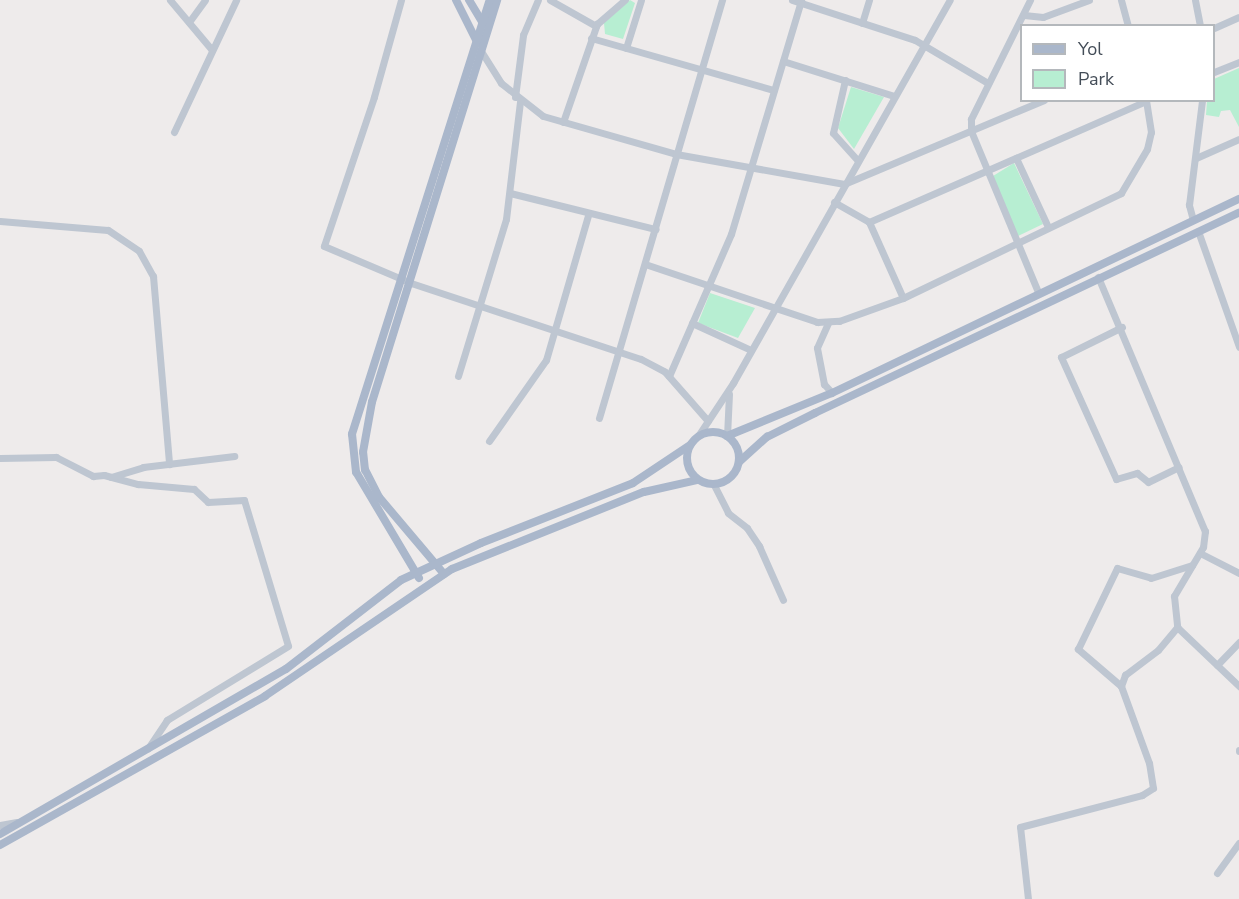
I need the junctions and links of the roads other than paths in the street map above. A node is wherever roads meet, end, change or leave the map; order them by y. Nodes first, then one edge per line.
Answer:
1 (170, 0) edge
2 (204, 0) edge
3 (236, 0) edge
4 (401, 0) edge
5 (456, 0) edge
6 (469, 0) edge
7 (490, 0) edge
8 (497, 0) edge
9 (538, 0) edge
10 (550, 0) edge
11 (625, 0) edge
12 (641, 0) edge
13 (722, 0) edge
14 (792, 0) edge
15 (869, 0) edge
16 (950, 0) edge
17 (1030, 0) edge
18 (1089, 0) edge
19 (1121, 0) edge
20 (1195, 0) edge
21 (801, 1) edge
22 (1024, 15) junction
23 (1239, 17) edge
24 (189, 22) junction
25 (483, 22) junction
26 (862, 23) junction
27 (1127, 24) edge
28 (1200, 24) edge
29 (596, 26) junction
30 (1215, 28) edge
31 (486, 36) junction
32 (591, 39) junction
33 (477, 40) junction
34 (924, 45) junction
35 (626, 48) junction
36 (212, 50) junction
37 (481, 51) junction
38 (783, 61) junction
39 (1239, 62) edge
40 (703, 72) junction
41 (1215, 72) edge
42 (845, 80) junction
43 (988, 83) junction
44 (774, 90) junction
45 (894, 96) junction
46 (517, 99) junction
47 (1039, 102) edge
48 (1144, 102) edge
49 (1146, 102) edge
50 (1202, 102) edge
51 (563, 122) junction
52 (971, 131) junction
53 (174, 132) dead end
54 (1239, 139) edge
55 (676, 154) junction
56 (1016, 158) junction
57 (1196, 158) junction
58 (857, 160) junction
59 (754, 167) junction
60 (985, 171) junction
61 (844, 184) junction
62 (510, 193) junction
63 (1239, 199) edge
64 (834, 202) junction
65 (1239, 213) edge
66 (588, 215) junction
67 (1192, 220) junction
68 (0, 221) edge
69 (869, 222) junction
70 (1048, 227) junction
71 (656, 229) junction
72 (1198, 231) junction
73 (1015, 244) junction
74 (645, 264) junction
75 (1098, 277) junction
76 (400, 279) junction
77 (411, 283) junction
78 (709, 286) junction
79 (1038, 292) junction
80 (903, 298) junction
81 (480, 305) junction
82 (775, 308) junction
83 (692, 323) junction
84 (828, 323) junction
85 (1122, 327) junction
86 (553, 328) junction
87 (1239, 347) edge
88 (751, 350) junction
89 (617, 351) junction
90 (458, 376) dead end
91 (669, 376) junction
92 (733, 383) junction
93 (832, 393) junction
94 (599, 418) dead end
95 (708, 421) junction
96 (698, 436) junction
97 (727, 436) junction
98 (489, 441) dead end
99 (690, 445) junction
100 (234, 456) dead end
101 (0, 458) edge
102 (739, 462) junction
103 (169, 464) junction
104 (1179, 467) junction
105 (111, 477) junction
106 (697, 480) junction
107 (714, 485) junction
108 (1200, 553) junction
109 (438, 562) junction
110 (1192, 565) junction
111 (1239, 573) edge
112 (444, 574) junction
113 (416, 575) junction
114 (424, 585) junction
115 (783, 600) dead end
116 (1177, 627) junction
117 (1239, 642) edge
118 (1217, 665) junction
119 (1121, 686) junction
120 (1239, 686) edge
121 (143, 755) junction
122 (22, 822) junction
123 (0, 825) edge
124 (0, 834) edge
125 (1239, 843) edge
126 (0, 845) edge
127 (1217, 873) dead end
128 (1028, 899) edge

1 - 24 street
2 - 24 street
3 - 36 street
4 - 76 street
5 - 33 main road
6 - 25 main road
7 - 25 main road
8 - 31 main road
9 - 46 street
10 - 29 street
11 - 29 street
12 - 35 street
13 - 40 street
14 - 21 street
15 - 26 street
16 - 34 street
17 - 22 street
18 - 22 street
19 - 27 street
20 - 28 street
21 - 26 street
21 - 38 street
22 - 43 street
23 - 30 street
24 - 36 street
25 - 31 main road
25 - 33 main road
26 - 34 street
29 - 32 street
31 - 37 main road
32 - 35 street
32 - 51 street
33 - 37 main road
33 - 76 main road
34 - 43 street
34 - 45 street
35 - 40 street
36 - 53 street
37 - 46 street
37 - 77 main road
38 - 42 street
38 - 44 street
39 - 41 street
40 - 44 street
40 - 55 street
42 - 45 street
42 - 58 street
43 - 52 street
44 - 59 street
45 - 58 street
46 - 51 street
46 - 62 street
47 - 52 street
48 - 56 street
49 - 70 street
50 - 57 street
51 - 55 street
52 - 60 street
52 - 61 street
54 - 57 street
55 - 59 street
55 - 71 street
56 - 60 street
56 - 70 street
57 - 67 street
58 - 61 street
59 - 61 street
59 - 78 street
60 - 69 street
60 - 73 street
61 - 64 street
62 - 66 street
62 - 81 street
63 - 67 main road
64 - 69 street
64 - 82 street
65 - 72 main road
66 - 71 street
66 - 86 street
67 - 79 main road
68 - 103 street
69 - 80 street
70 - 73 street
71 - 74 street
72 - 75 main road
72 - 87 street
73 - 79 street
73 - 80 street
74 - 78 street
74 - 89 street
75 - 85 street
75 - 102 main road
76 - 77 street
76 - 113 main road
77 - 81 street
77 - 109 main road
78 - 82 street
78 - 83 street
79 - 93 main road
80 - 84 street
81 - 86 street
81 - 90 street
82 - 84 street
82 - 88 street
83 - 88 street
83 - 91 street
84 - 93 street
85 - 104 street
85 - 104 street
86 - 89 street
86 - 98 street
88 - 92 street
89 - 91 street
89 - 94 street
91 - 95 street
92 - 95 street
92 - 97 street
93 - 97 main road
95 - 96 street
96 - 97 main road
96 - 99 main road
97 - 102 main road
99 - 106 main road
99 - 109 main road
100 - 103 street
101 - 105 street
102 - 107 main road
103 - 105 street
104 - 108 street
105 - 121 street
106 - 107 main road
106 - 112 main road
107 - 115 street
108 - 110 street
108 - 111 street
109 - 112 main road
109 - 113 main road
110 - 116 street
110 - 119 street
112 - 114 main road
113 - 114 main road
113 - 121 main road
114 - 126 main road
116 - 118 street
116 - 119 street
117 - 118 street
118 - 120 street
119 - 128 street
121 - 122 main road
122 - 123 street
122 - 124 main road
125 - 127 street

